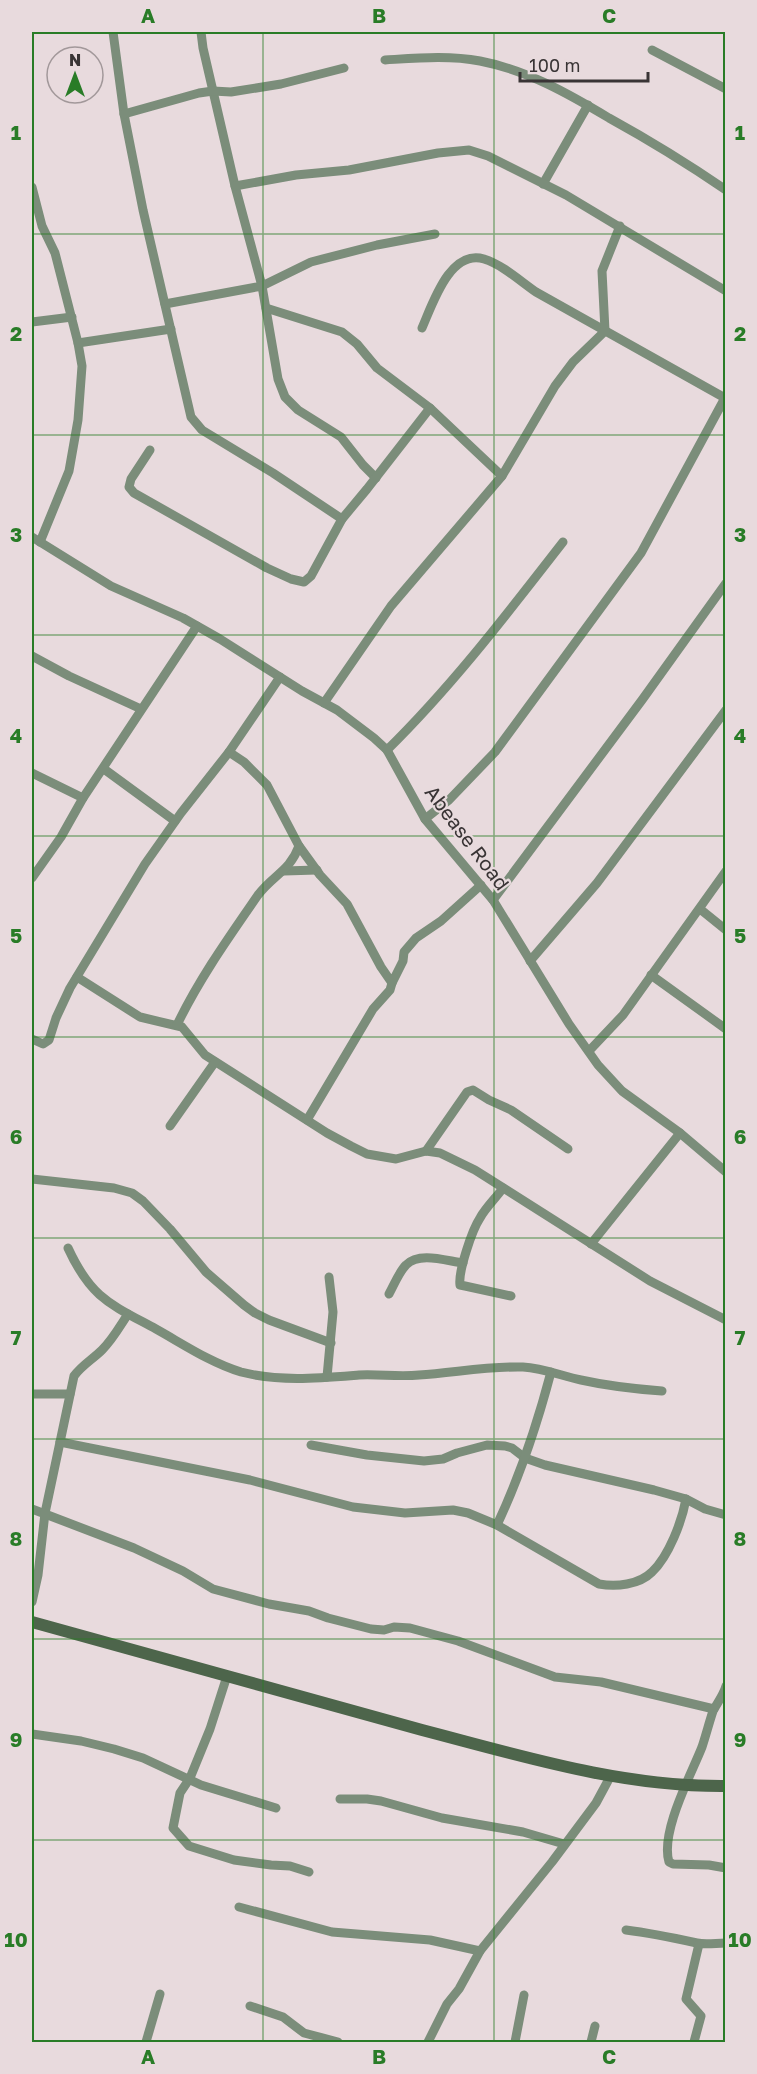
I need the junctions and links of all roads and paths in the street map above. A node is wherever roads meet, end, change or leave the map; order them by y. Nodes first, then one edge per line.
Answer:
1 (113, 32) edge
2 (201, 32) edge
3 (652, 50) dead end
4 (385, 60) dead end
5 (344, 68) dead end
6 (726, 89) edge
7 (213, 91) junction
8 (588, 105) junction
9 (124, 114) junction
10 (543, 184) junction
11 (235, 186) junction
12 (32, 187) edge
13 (726, 190) edge
14 (42, 226) junction
15 (620, 226) junction
16 (32, 227) edge
17 (435, 234) dead end
18 (262, 286) junction
19 (726, 291) edge
20 (165, 304) junction
21 (266, 308) junction
22 (72, 317) junction
23 (32, 322) edge
24 (422, 328) dead end
25 (171, 329) junction
26 (605, 332) junction
27 (78, 343) junction
28 (725, 397) edge
29 (430, 408) junction
30 (150, 450) dead end
31 (502, 476) junction
32 (376, 478) junction
33 (342, 519) junction
34 (36, 539) edge
35 (563, 542) dead end
36 (726, 584) edge
37 (197, 626) junction
38 (32, 657) edge
39 (280, 677) junction
40 (324, 703) junction
41 (141, 709) junction
42 (726, 710) edge
43 (387, 750) junction
44 (229, 752) junction
45 (104, 769) junction
46 (32, 775) edge
47 (83, 798) junction
48 (425, 819) junction
49 (175, 821) junction
50 (299, 846) junction
51 (317, 870) junction
52 (284, 871) junction
53 (726, 871) edge
54 (32, 878) edge
55 (481, 885) junction
56 (493, 900) junction
57 (700, 909) junction
58 (726, 930) edge
59 (530, 961) junction
60 (651, 975) junction
61 (77, 977) junction
62 (392, 983) junction
63 (177, 1025) junction
64 (726, 1029) edge
65 (32, 1039) edge
66 (590, 1051) junction
67 (215, 1062) junction
68 (307, 1120) junction
69 (170, 1126) dead end
70 (680, 1133) junction
71 (568, 1149) dead end
72 (426, 1151) junction
73 (726, 1173) edge
74 (32, 1179) edge
75 (503, 1188) junction
76 (591, 1244) junction
77 (68, 1248) dead end
78 (463, 1263) junction
79 (329, 1277) dead end
80 (389, 1294) dead end
81 (512, 1296) dead end
82 (128, 1314) junction
83 (726, 1320) edge
84 (331, 1343) junction
85 (551, 1372) junction
86 (327, 1377) junction
87 (662, 1391) dead end
88 (32, 1394) edge
89 (70, 1394) junction
90 (60, 1442) junction
91 (311, 1445) dead end
92 (525, 1458) junction
93 (686, 1499) junction
94 (32, 1509) edge
95 (45, 1513) junction
96 (726, 1515) edge
97 (497, 1525) junction
98 (32, 1602) edge
99 (32, 1622) edge
100 (226, 1676) junction
101 (726, 1686) edge
102 (714, 1710) junction
103 (32, 1734) edge
104 (610, 1777) junction
105 (190, 1778) junction
106 (685, 1785) junction
107 (726, 1786) edge
108 (340, 1799) dead end
109 (276, 1808) dead end
110 (564, 1844) junction
111 (726, 1868) edge
112 (309, 1872) dead end
113 (239, 1907) dead end
114 (626, 1930) dead end
115 (726, 1943) edge
116 (699, 1944) junction
117 (480, 1951) junction
118 (160, 1994) dead end
119 (524, 1995) dead end
120 (250, 2006) dead end
121 (595, 2026) dead end
122 (146, 2043) edge
123 (338, 2043) edge
124 (428, 2043) edge
125 (515, 2043) edge
126 (591, 2043) edge
127 (694, 2043) edge

1 - 9 street
2 - 7 street
3 - 6 street
4 - 8 street
5 - 7 street
7 - 9 street
7 - 11 street
8 - 10 street
8 - 13 street
9 - 20 street
10 - 11 street
10 - 15 street
11 - 18 street
12 - 14 street
14 - 16 street
14 - 22 street
15 - 19 street
15 - 26 street
17 - 18 street
18 - 20 street
18 - 21 street
20 - 25 street
21 - 29 street
21 - 32 street
22 - 23 street
22 - 27 street
24 - 26 street
25 - 27 street
25 - 33 street
26 - 28 street
26 - 31 street
27 - 34 street
28 - 48 street
29 - 31 street
29 - 32 street
30 - 33 street
31 - 40 street
32 - 33 street
34 - 37 street, Abease Road
35 - 43 street
36 - 56 street
37 - 39 street, Abease Road
37 - 41 street
38 - 41 street
39 - 40 street, Abease Road
39 - 44 street
40 - 43 street, Abease Road
41 - 45 street
42 - 59 street
43 - 48 street, Abease Road
44 - 49 street
44 - 50 street
45 - 47 street
45 - 49 street
46 - 47 street
47 - 54 street
48 - 55 street, Abease Road
49 - 61 street
50 - 51 street
50 - 52 street
51 - 52 street
51 - 62 street
52 - 63 street
53 - 57 street
55 - 56 street, Abease Road
55 - 62 street
56 - 59 street, Abease Road
57 - 58 street
57 - 60 street
59 - 66 street, Abease Road
60 - 64 street
60 - 66 street
61 - 63 street
61 - 65 street
62 - 68 street
63 - 67 street
66 - 70 street, Abease Road
67 - 68 street
67 - 69 street
68 - 72 street
70 - 73 street, Abease Road
70 - 76 street
71 - 72 street
72 - 75 street
74 - 84 street
75 - 76 street
75 - 78 street
76 - 83 street
77 - 82 street
78 - 80 street
78 - 81 street
79 - 84 street
82 - 86 street
82 - 89 street
84 - 86 street
85 - 86 street
85 - 87 street
85 - 92 street
88 - 89 street
89 - 90 street
90 - 95 street
90 - 97 street
91 - 92 street
92 - 93 street
92 - 97 street
93 - 96 street
93 - 97 street
94 - 95 street
95 - 98 street
95 - 102 street
99 - 100 street
100 - 104 street
100 - 105 street
101 - 102 street
102 - 106 street
103 - 105 street
104 - 106 street
104 - 110 street
105 - 109 street
105 - 112 street
106 - 107 street
106 - 111 street
108 - 110 street
110 - 117 street
113 - 117 street
114 - 116 street
115 - 116 street
116 - 127 street
117 - 124 street
118 - 122 street
119 - 125 street
120 - 123 street
121 - 126 street

